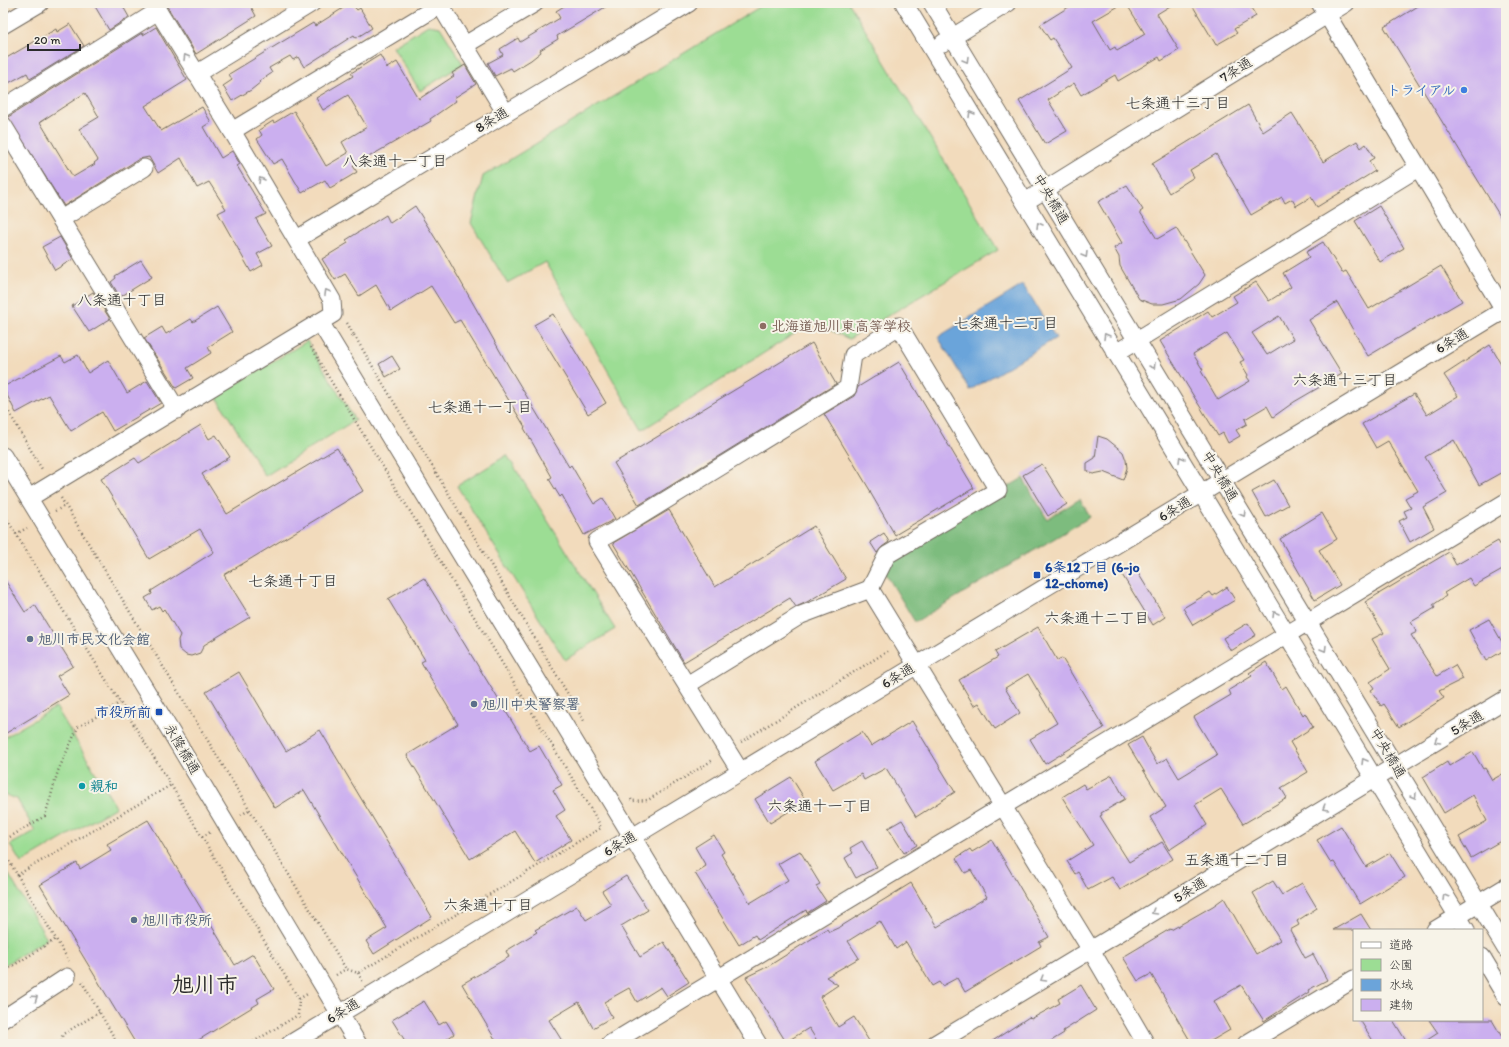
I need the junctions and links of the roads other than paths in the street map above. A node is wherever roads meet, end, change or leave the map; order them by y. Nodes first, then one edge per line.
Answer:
1 (40, 3) edge
2 (312, 3) edge
3 (535, 3) edge
4 (688, 3) edge
5 (904, 3) edge
6 (932, 3) edge
7 (1008, 3) edge
8 (1346, 3) edge
9 (439, 4) edge
10 (155, 7) edge
11 (1324, 8) edge
12 (3, 25) edge
13 (952, 37) junction
14 (465, 45) junction
15 (932, 50) junction
16 (196, 74) junction
17 (3, 108) edge
18 (505, 112) junction
19 (3, 125) edge
20 (232, 131) junction
21 (144, 168) dead end
22 (1418, 168) junction
23 (1045, 189) junction
24 (1025, 202) junction
25 (61, 219) junction
26 (297, 239) junction
27 (1505, 311) edge
28 (320, 322) junction
29 (1137, 340) junction
30 (1116, 352) junction
31 (177, 410) junction
32 (3, 456) edge
33 (1222, 480) junction
34 (1202, 493) junction
35 (29, 498) junction
36 (1506, 502) edge
37 (870, 589) junction
38 (1308, 622) junction
39 (1287, 634) junction
40 (916, 665) junction
41 (687, 685) junction
42 (1506, 699) edge
43 (1396, 766) junction
44 (740, 771) junction
45 (1374, 779) junction
46 (1003, 806) junction
47 (631, 838) junction
48 (1506, 887) edge
49 (1478, 904) junction
50 (1462, 923) edge
51 (1439, 929) edge
52 (1506, 949) edge
53 (1091, 950) junction
54 (1483, 959) edge
55 (73, 974) road end
56 (718, 979) junction
57 (1353, 980) edge
58 (1506, 998) edge
59 (340, 1014) junction
60 (3, 1019) edge
61 (290, 1044) edge
62 (358, 1044) edge
63 (610, 1044) edge
64 (758, 1044) edge
65 (935, 1044) edge
66 (1146, 1044) edge
67 (1246, 1044) edge

1 - 12 street
2 - 16 street
3 - 14 street
4 - 18 street, 8条通
5 - 15 street, 中央橋通
6 - 13 street, 中央橋通
7 - 13 street
8 - 11 street, 7条通
9 - 14 street
9 - 20 street
16 -> 10 street
10 - 17 street
11 - 22 street
11 - 23 street, 7条通
13 - 15 street
13 -> 23 street, 中央橋通
14 - 18 street
24 -> 15 street, 中央橋通
16 - 20 street
18 - 26 street, 8条通
19 - 25 street
26 -> 20 street
21 - 25 street
22 - 27 street
22 - 29 street
23 - 24 street, 7条通
23 -> 29 street, 中央橋通
30 -> 24 street, 中央橋通
25 - 31 street
28 -> 26 street
27 - 33 street, 6条通
28 - 31 street
28 - 47 street
29 - 30 street
29 -> 33 street, 中央橋通
34 -> 30 street, 中央橋通
31 - 35 street
32 - 35 street, 永隆橋通
33 - 34 street, 6条通
33 -> 38 street, 中央橋通
39 -> 34 street, 中央橋通
34 - 40 street, 6条通
35 - 59 street, 永隆橋通
36 - 38 street
37 - 40 street
37 - 41 street
37 - 41 street
38 - 39 street
38 -> 43 street, 中央橋通
45 -> 39 street, 中央橋通
39 - 46 street
40 - 44 street, 6条通
40 - 46 street
41 - 44 street
42 -> 43 street, 5条通
43 - 45 street, 5条通
43 -> 49 street, 中央橋通
44 - 47 street, 6条通
50 -> 45 street, 中央橋通
45 -> 53 street, 5条通
46 - 53 street
46 - 56 street
47 - 56 street
47 - 59 street, 6条通
48 - 49 street
49 - 50 street
49 - 52 street, 中央橋通
50 - 51 street
53 -> 65 street, 5条通
53 - 66 street
54 - 58 street
60 -> 55 street
56 - 63 street
56 - 64 street
57 - 67 street
59 - 61 street, 6条通
59 - 62 street, 永隆橋通

